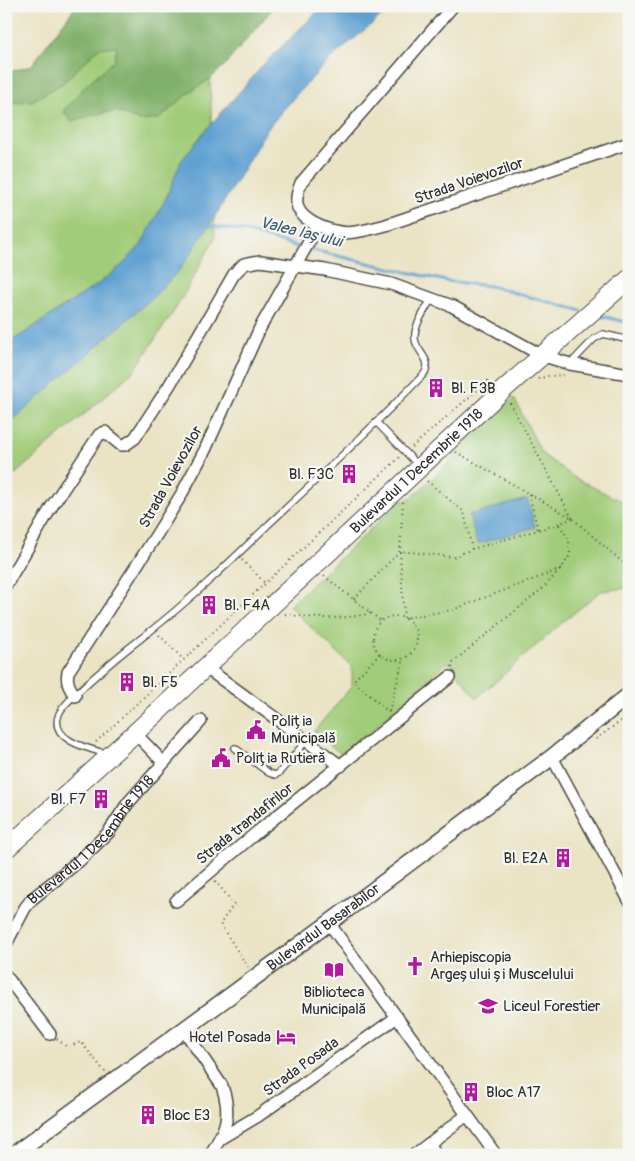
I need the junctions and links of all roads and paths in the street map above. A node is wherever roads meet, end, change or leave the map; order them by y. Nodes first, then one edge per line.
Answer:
1 (453, 6) edge
2 (629, 143) edge
3 (317, 225) junction
4 (295, 265) junction
5 (629, 279) edge
6 (431, 298) junction
7 (629, 340) edge
8 (542, 355) junction
9 (571, 370) junction
10 (629, 374) edge
11 (491, 378) dead end
12 (530, 382) dead end
13 (506, 397) dead end
14 (377, 423) junction
15 (450, 448) dead end
16 (406, 452) junction
17 (422, 473) junction
18 (529, 494) junction
19 (403, 502) dead end
20 (572, 518) junction
21 (559, 524) junction
22 (538, 530) junction
23 (472, 549) junction
24 (400, 551) junction
25 (237, 555) junction
26 (629, 568) edge
27 (561, 569) junction
28 (319, 571) dead end
29 (265, 583) junction
30 (6, 585) edge
31 (354, 599) junction
32 (371, 613) junction
33 (284, 614) dead end
34 (404, 618) junction
35 (381, 621) junction
36 (154, 630) junction
37 (380, 654) junction
38 (404, 658) junction
39 (183, 660) junction
40 (205, 667) junction
41 (450, 676) joint
42 (629, 695) edge
43 (75, 696) junction
44 (393, 716) junction
45 (201, 720) dead end
46 (134, 733) junction
47 (306, 741) junction
48 (235, 748) dead end
49 (91, 749) junction
50 (110, 755) junction
51 (552, 757) junction
52 (163, 762) junction
53 (340, 766) junction
54 (6, 849) edge
55 (208, 873) junction
56 (629, 900) edge
57 (176, 901) dead end
58 (329, 923) junction
59 (6, 944) edge
60 (6, 976) edge
61 (255, 978) junction
62 (396, 1017) junction
63 (184, 1030) junction
64 (50, 1034) joint
65 (112, 1082) junction
66 (467, 1115) junction
67 (221, 1138) junction
68 (429, 1144) junction
69 (12, 1155) edge
70 (210, 1155) edge
71 (414, 1155) edge
72 (437, 1155) edge
73 (496, 1155) edge

1 - 3 street
2 - 3 street, Strada Voievozilor
3 - 4 street, Strada Voievozilor
4 - 6 street
4 - 30 street
4 - 43 street, Strada Voievozilor
5 - 8 main road, Bulevardul 1 Decembrie 1918
6 - 8 street
6 - 14 lane
7 - 9 lane
8 - 9 street
8 - 17 main road, Bulevardul 1 Decembrie 1918
9 - 10 street
9 - 12 path
11 - 16 path
13 - 20 path
14 - 16 lane
14 - 25 lane
15 - 18 path
16 - 17 lane
16 - 29 path
17 - 23 path
17 - 40 main road, Bulevardul 1 Decembrie 1918
18 - 20 path
18 - 22 path
19 - 24 path
20 - 21 path
20 - 26 path
21 - 22 path
21 - 27 path
22 - 23 path
23 - 24 path
24 - 31 path
24 - 34 path
25 - 29 path
25 - 36 lane
27 - 34 path
27 - 41 path
28 - 31 path
29 - 39 path
31 - 32 path
32 - 33 path
32 - 35 path
34 - 35 path
34 - 38 path
35 - 37 path
36 - 39 path
36 - 43 lane
37 - 38 path
37 - 44 path
38 - 44 path
39 - 49 path
40 - 46 main road, Bulevardul 1 Decembrie 1918
40 - 47 street
41 - 44 street, Strada trandafirilor
42 - 51 main road, Bulevardul Basarabilor
43 - 49 lane
44 - 53 street, Strada trandafirilor
45 - 52 street, Bulevardul 1 Decembrie 1918
46 - 50 main road, Bulevardul 1 Decembrie 1918
46 - 52 street, Bulevardul 1 Decembrie 1918
47 - 48 lane
47 - 53 street
49 - 50 lane
50 - 54 main road, Bulevardul 1 Decembrie 1918
51 - 56 street
51 - 58 main road, Bulevardul Basarabilor
52 - 59 street, Bulevardul 1 Decembrie 1918
53 - 55 street, Strada trandafirilor
55 - 57 street, Strada trandafirilor
55 - 61 path
58 - 61 main road, Bulevardul Basarabilor
58 - 62 street
60 - 64 street
61 - 63 main road, Bulevardul Basarabilor
62 - 66 street
62 - 67 street, Strada Posada
63 - 65 main road, Bulevardul Basarabilor
63 - 67 street
64 - 65 path
65 - 69 main road, Bulevardul Basarabilor
66 - 68 street
66 - 73 street
67 - 70 street
68 - 71 street
68 - 72 street

